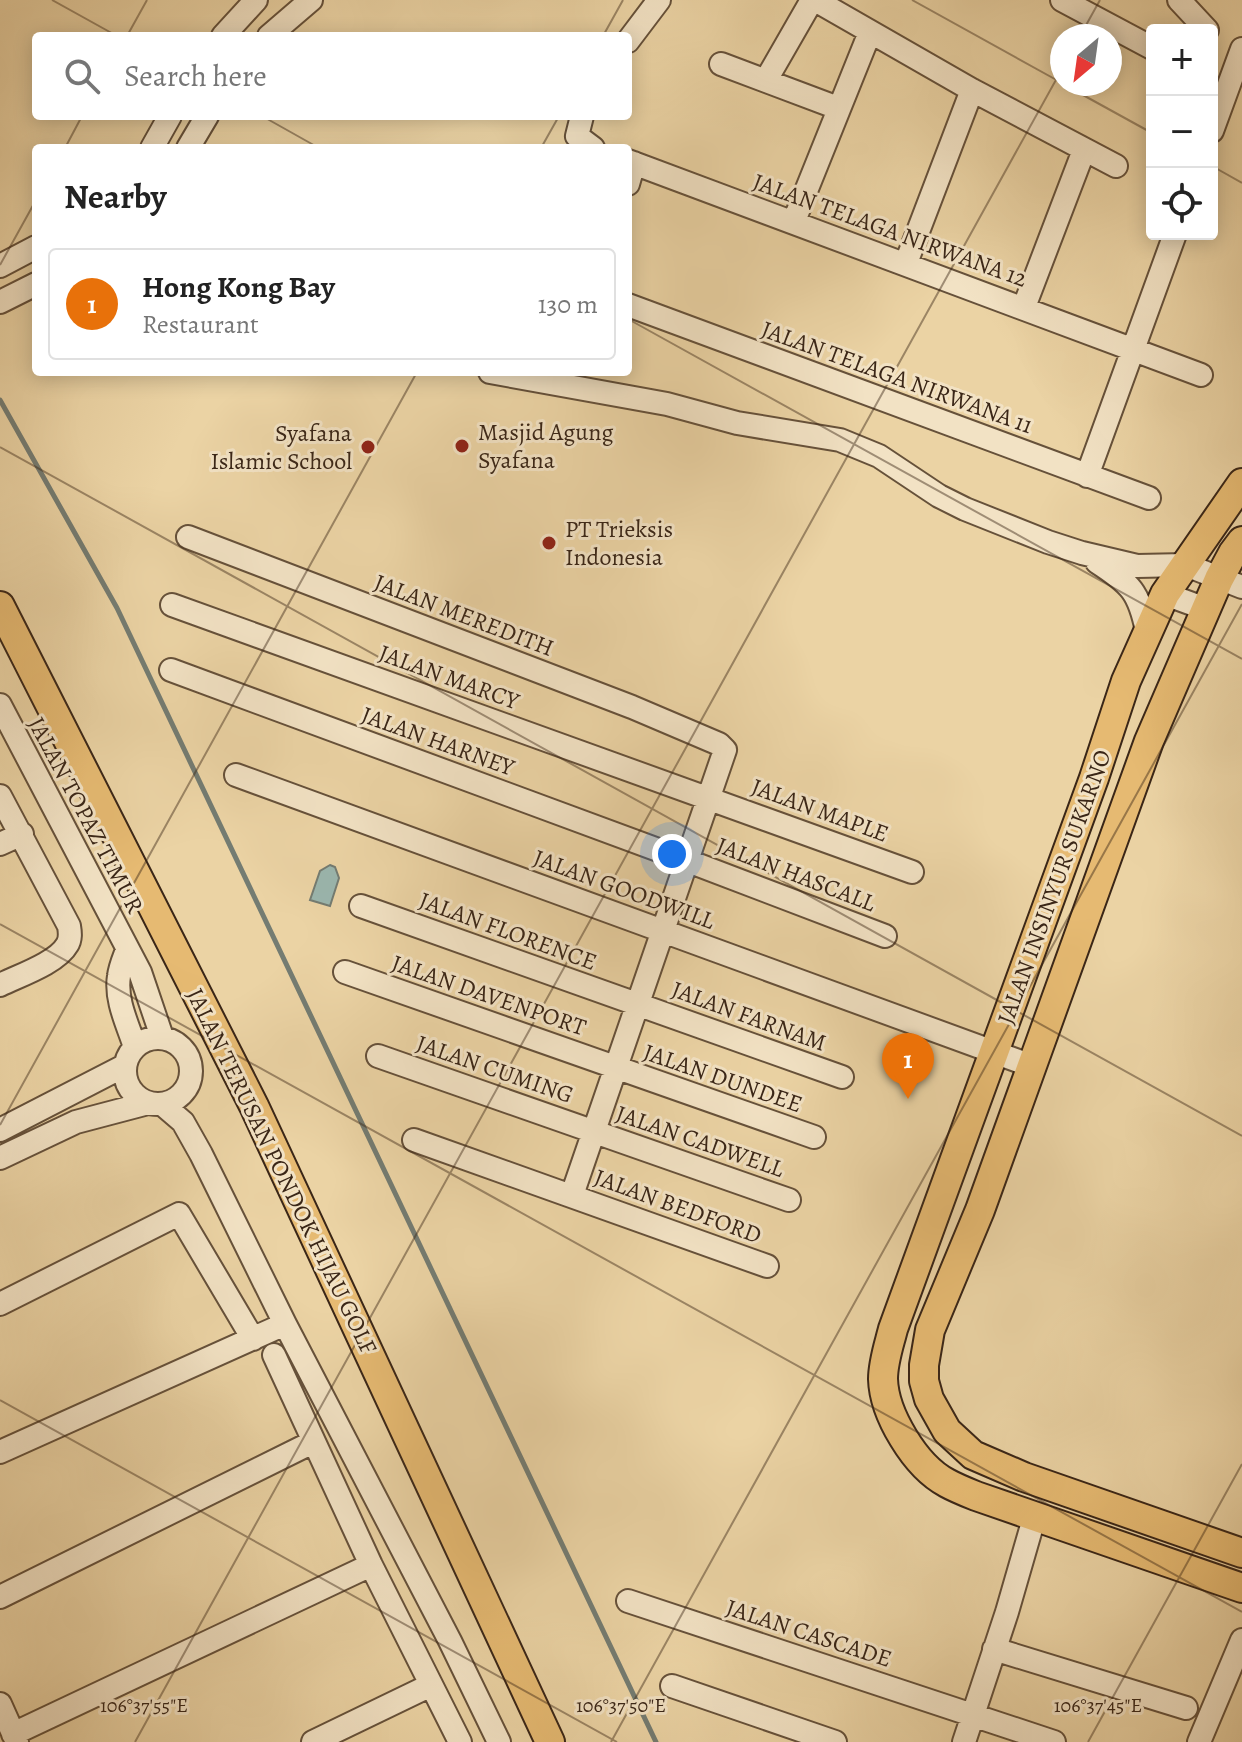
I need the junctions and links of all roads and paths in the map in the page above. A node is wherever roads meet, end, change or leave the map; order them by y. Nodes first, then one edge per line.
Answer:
1 (256, 0) edge
2 (311, 0) edge
3 (659, 0) edge
4 (813, 0) edge
5 (1062, 0) edge
6 (1179, 0) edge
7 (1201, 24) edge
8 (227, 32) edge
9 (274, 32) edge
10 (870, 32) junction
11 (632, 36) edge
12 (1218, 39) edge
13 (1146, 45) edge
14 (1241, 52) edge
15 (721, 64) dead end
16 (1228, 76) edge
17 (766, 80) junction
18 (972, 90) junction
19 (838, 108) junction
20 (1218, 110) edge
21 (168, 120) edge
22 (205, 120) edge
23 (581, 120) edge
24 (154, 144) edge
25 (190, 144) edge
26 (588, 144) edge
27 (1084, 150) junction
28 (1116, 166) dead end
29 (632, 171) edge
30 (794, 221) junction
31 (1173, 240) edge
32 (32, 249) edge
33 (906, 263) junction
34 (0, 266) edge
35 (32, 286) edge
36 (0, 302) edge
37 (632, 306) edge
38 (1024, 307) junction
39 (1132, 350) junction
40 (1201, 375) dead end
41 (512, 376) edge
42 (1087, 476) junction
43 (1242, 483) edge
44 (1149, 498) dead end
45 (188, 537) dead end
46 (1242, 541) edge
47 (1082, 553) junction
48 (1186, 565) junction
49 (1231, 583) edge
50 (1165, 594) junction
51 (172, 605) dead end
52 (0, 606) edge
53 (1206, 609) junction
54 (1147, 631) junction
55 (171, 670) dead end
56 (0, 705) edge
57 (8, 742) edge
58 (236, 775) dead end
59 (0, 796) edge
60 (710, 798) junction
61 (22, 834) junction
62 (1070, 843) junction
63 (0, 844) edge
64 (1107, 855) junction
65 (688, 861) junction
66 (912, 872) dead end
67 (361, 906) dead end
68 (663, 931) junction
69 (885, 936) dead end
70 (127, 950) junction
71 (345, 972) dead end
72 (0, 985) edge
73 (638, 1005) junction
74 (162, 1037) junction
75 (994, 1052) junction
76 (378, 1056) dead end
77 (130, 1057) junction
78 (1032, 1066) junction
79 (616, 1067) junction
80 (842, 1077) dead end
81 (164, 1101) junction
82 (0, 1130) edge
83 (594, 1131) junction
84 (814, 1137) dead end
85 (414, 1140) dead end
86 (0, 1158) edge
87 (572, 1195) junction
88 (789, 1200) dead end
89 (767, 1266) dead end
90 (0, 1304) edge
91 (285, 1324) junction
92 (253, 1339) junction
93 (274, 1355) dead end
94 (313, 1442) junction
95 (0, 1452) edge
96 (1035, 1515) junction
97 (1242, 1553) edge
98 (371, 1565) junction
99 (1242, 1588) edge
100 (0, 1597) edge
101 (628, 1601) dead end
102 (1242, 1640) edge
103 (994, 1649) junction
104 (431, 1685) junction
105 (672, 1686) dead end
106 (0, 1704) edge
107 (1186, 1708) dead end
108 (973, 1715) junction
109 (15, 1738) edge
110 (313, 1742) edge
111 (460, 1742) edge
112 (499, 1742) edge
113 (550, 1742) edge
114 (835, 1742) edge
115 (964, 1742) edge
116 (1054, 1742) edge
117 (1199, 1742) edge

1 - 8 street
2 - 9 street
3 - 11 street
4 - 10 street
4 - 17 street
5 - 13 street
6 - 7 street
10 - 18 street
10 - 19 street
12 - 14 street
14 - 16 street
15 - 17 street
16 - 20 street
17 - 19 street
18 - 27 street
18 - 33 street
19 - 30 street
21 - 24 street
22 - 25 street
23 - 26 street
27 - 28 street
27 - 38 street
29 - 30 street, JALAN TELAGA NIRWANA 12
30 - 33 street, JALAN TELAGA NIRWANA 12
31 - 39 street
32 - 34 street
33 - 38 street, JALAN TELAGA NIRWANA 12
35 - 36 street
37 - 42 street, JALAN TELAGA NIRWANA 11
38 - 39 street, JALAN TELAGA NIRWANA 12
39 - 40 street, JALAN TELAGA NIRWANA 12
39 - 42 street
41 - 47 street
42 - 44 street, JALAN TELAGA NIRWANA 11
43 - 48 main road, JALAN INSINYUR SUKARNO
45 - 60 street, JALAN MEREDITH
46 - 49 main road, JALAN INSINYUR SUKARNO
47 - 48 street
47 - 54 street
48 - 49 street
48 - 50 main road, JALAN INSINYUR SUKARNO
49 - 53 main road, JALAN INSINYUR SUKARNO
50 - 53 street
50 - 54 main road, JALAN INSINYUR SUKARNO
51 - 60 street, JALAN MARCY
52 - 113 main road, JALAN TERUSAN PONDOK HIJAU GOLF
53 - 64 main road, JALAN INSINYUR SUKARNO
54 - 62 main road, JALAN INSINYUR SUKARNO
55 - 65 street, JALAN HARNEY
56 - 57 street, JALAN TOPAZ TIMUR
57 - 70 street, JALAN TOPAZ TIMUR
58 - 68 street, JALAN GOODWILL
59 - 61 street
60 - 65 street
60 - 66 street, JALAN MAPLE
61 - 63 street
61 - 72 street
62 - 64 main road
62 - 75 main road, JALAN INSINYUR SUKARNO
64 - 78 main road, JALAN INSINYUR SUKARNO
65 - 68 street
65 - 69 street, JALAN HASCALL
67 - 73 street, JALAN FLORENCE
68 - 73 street
68 - 75 street, JALAN GOODWILL
70 - 74 street, JALAN TOPAZ TIMUR
70 - 77 street, JALAN TOPAZ TIMUR
71 - 79 street, JALAN DAVENPORT
73 - 79 street
73 - 80 street, JALAN FARNAM
74 - 77 street
74 - 81 street
75 - 78 street, JALAN GOODWILL
75 - 96 main road, JALAN INSINYUR SUKARNO
76 - 83 street, JALAN CUMING
77 - 81 street
77 - 82 street
78 - 97 main road, JALAN INSINYUR SUKARNO
79 - 83 street
79 - 84 street, JALAN DUNDEE
81 - 86 street
81 - 91 street
83 - 87 street
83 - 88 street, JALAN CADWELL
85 - 87 street, JALAN BEDFORD
87 - 89 street, JALAN BEDFORD
90 - 92 street
91 - 92 street
91 - 112 street
92 - 95 street
93 - 94 street
94 - 98 street
94 - 100 street
96 - 99 main road, JALAN INSINYUR SUKARNO
96 - 103 street
98 - 104 street
98 - 109 street
101 - 108 street, JALAN CASCADE
102 - 117 street
103 - 107 street
103 - 108 street
104 - 110 street
104 - 111 street
105 - 114 street
106 - 109 street
108 - 115 street
108 - 116 street, JALAN CASCADE

